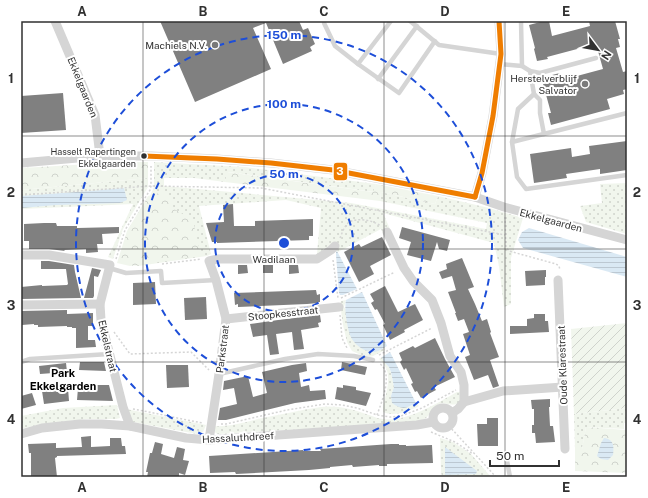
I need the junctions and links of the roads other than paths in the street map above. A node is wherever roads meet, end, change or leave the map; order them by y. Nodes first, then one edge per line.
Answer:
1 (55, 21) edge
2 (391, 21) edge
3 (410, 21) edge
4 (499, 21) edge
5 (521, 21) edge
6 (324, 23) dead end
7 (417, 26) junction
8 (435, 41) junction
9 (501, 54) junction
10 (596, 58) dead end
11 (358, 64) junction
12 (500, 64) junction
13 (522, 66) junction
14 (530, 71) junction
15 (378, 79) junction
16 (534, 94) junction
17 (627, 113) edge
18 (544, 134) junction
19 (512, 142) junction
20 (100, 156) junction
21 (21, 163) edge
22 (627, 174) edge
23 (475, 197) junction
24 (387, 232) road end
25 (627, 240) edge
26 (335, 246) road end
27 (21, 255) edge
28 (209, 261) joint
29 (110, 267) junction
30 (216, 280) junction
31 (558, 280) road end
32 (100, 304) junction
33 (338, 304) road end
34 (21, 305) edge
35 (226, 319) junction
36 (109, 354) junction
37 (373, 360) road end
38 (21, 362) edge
39 (219, 374) junction
40 (563, 387) junction
41 (464, 402) junction
42 (452, 412) junction
43 (433, 422) junction
44 (130, 426) junction
45 (21, 434) edge
46 (209, 440) junction
47 (565, 449) dead end
48 (508, 461) dead end
49 (510, 477) edge

1 - 20 street, Ekkelgaarden
2 - 11 lane
3 - 7 lane
4 - 9 street
5 - 13 lane
6 - 11 lane
7 - 8 lane
7 - 15 lane
8 - 9 lane
8 - 15 lane
9 - 12 street
10 - 14 lane
11 - 15 lane
12 - 13 lane
12 - 23 street
13 - 14 lane
14 - 16 lane
16 - 18 lane
16 - 19 lane
17 - 18 lane
18 - 19 lane
19 - 22 lane
20 - 21 street, Ekkelgaarden
20 - 23 street, Ekkelgaarden
23 - 25 street, Ekkelgaarden
24 - 41 street
26 - 28 street, Wadilaan
27 - 29 street
28 - 30 street, Parkstraat
29 - 30 lane
29 - 32 street, Ekkelstraat
30 - 35 street, Parkstraat
31 - 40 street, Oude Klarestraat
32 - 34 street
32 - 36 street, Ekkelstraat
33 - 35 street, Stoopkesstraat
35 - 39 street, Parkstraat
36 - 38 lane
36 - 44 street, Ekkelstraat
37 - 39 lane
39 - 46 street, Parkstraat
40 - 41 street
40 - 47 street, Oude Klarestraat
41 - 42 street
42 - 43 street
42 - 43 street
43 - 46 street, Hassaluthdreef
44 - 45 street, Hassaluthdreef
44 - 46 street, Hassaluthdreef
48 - 49 lane

